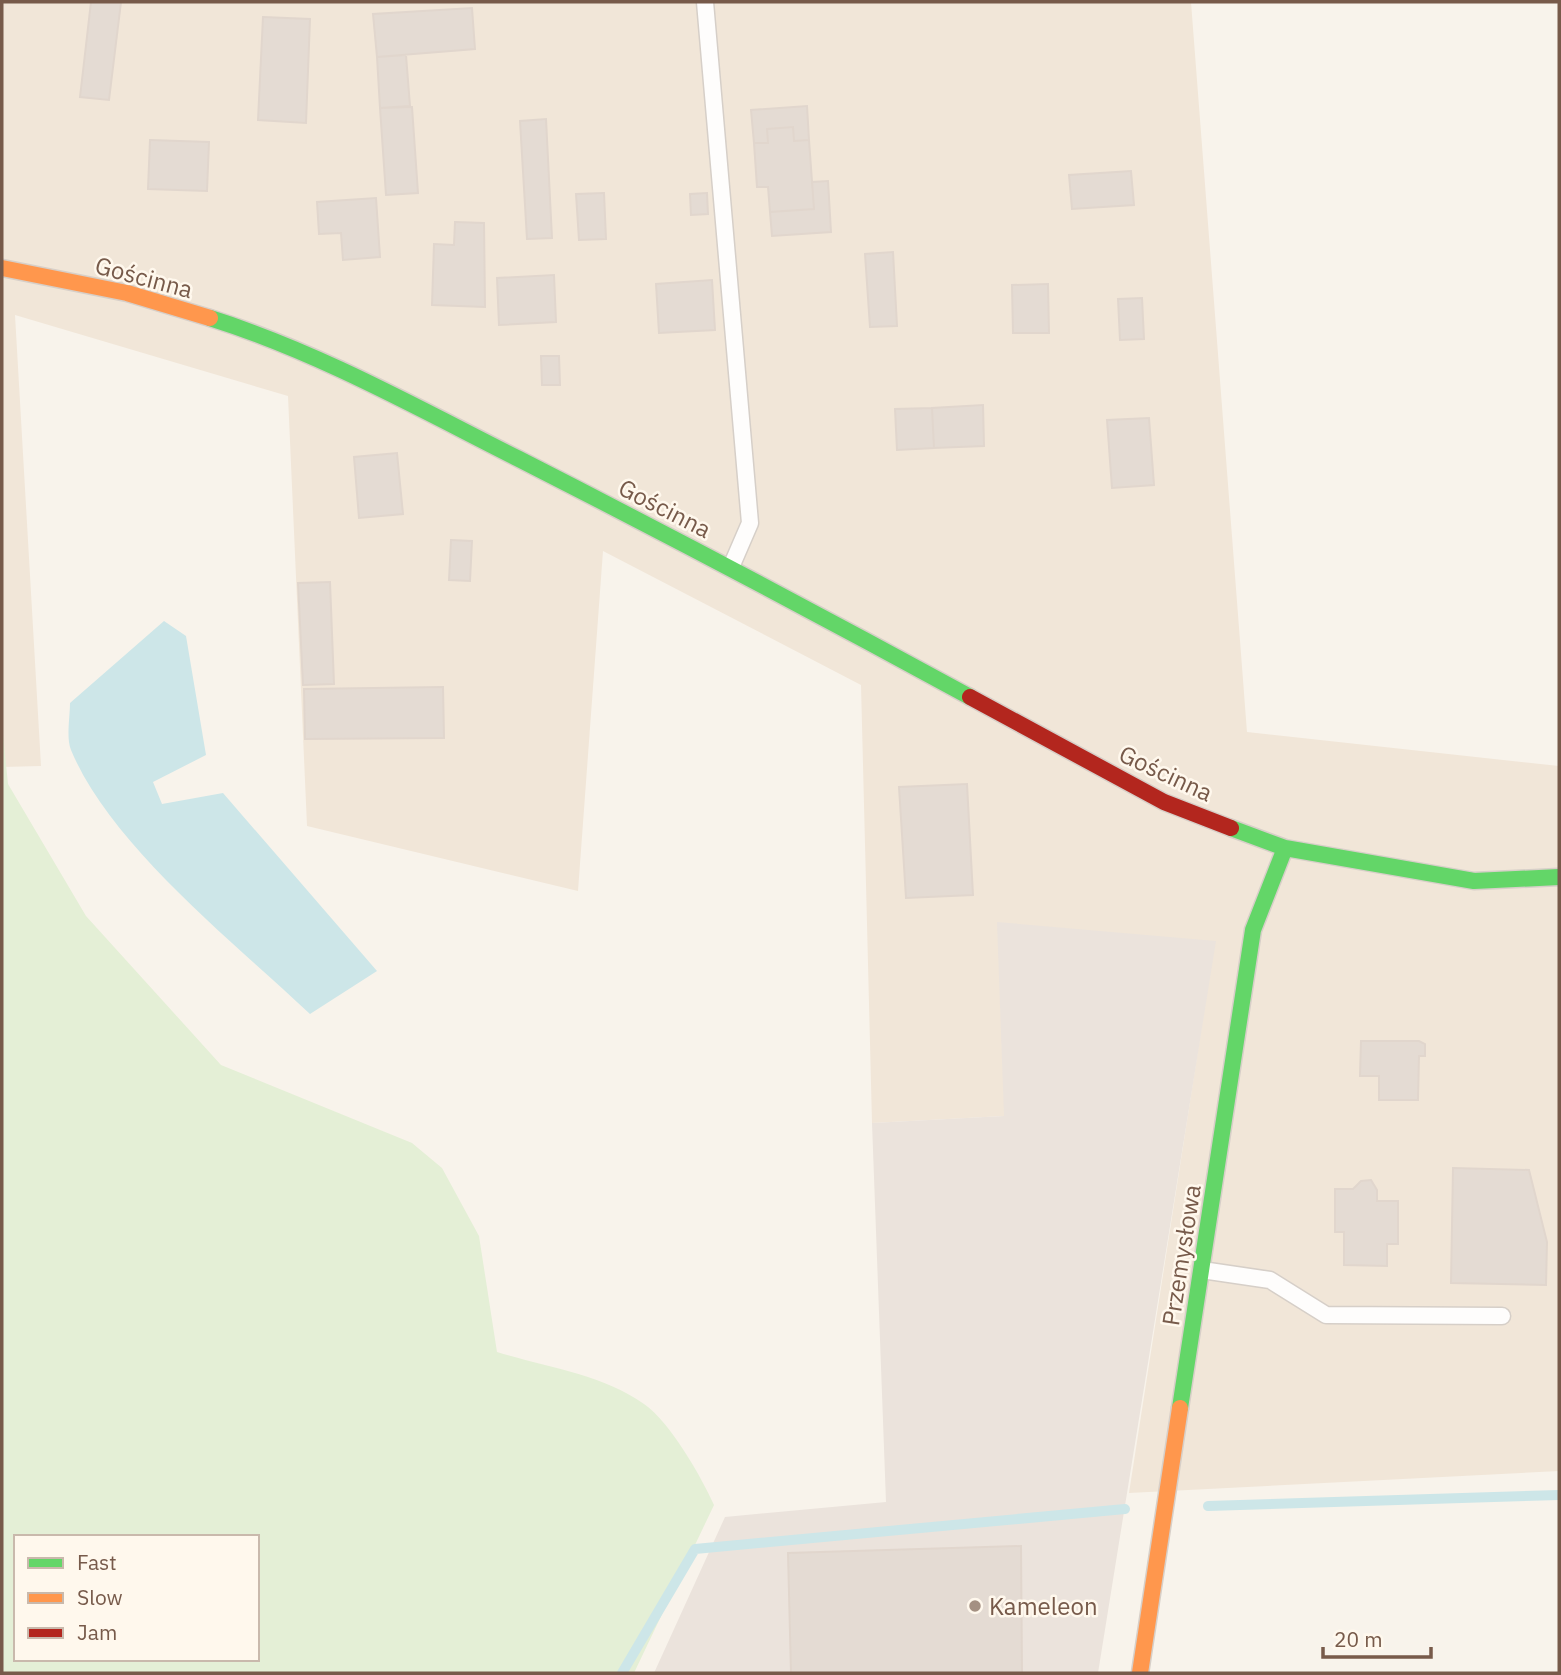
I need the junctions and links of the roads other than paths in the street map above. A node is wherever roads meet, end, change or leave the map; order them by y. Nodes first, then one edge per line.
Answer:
1 (705, 2) edge
2 (2, 268) edge
3 (731, 567) junction
4 (1285, 848) junction
5 (1559, 877) edge
6 (1202, 1270) junction
7 (1502, 1316) dead end
8 (1140, 1673) edge

1 - 3 lane
2 - 3 street, Gościnna
3 - 4 street, Gościnna
4 - 5 street, Gościnna
4 - 6 street, Przemysłowa
6 - 7 lane
6 - 8 street, Przemysłowa

